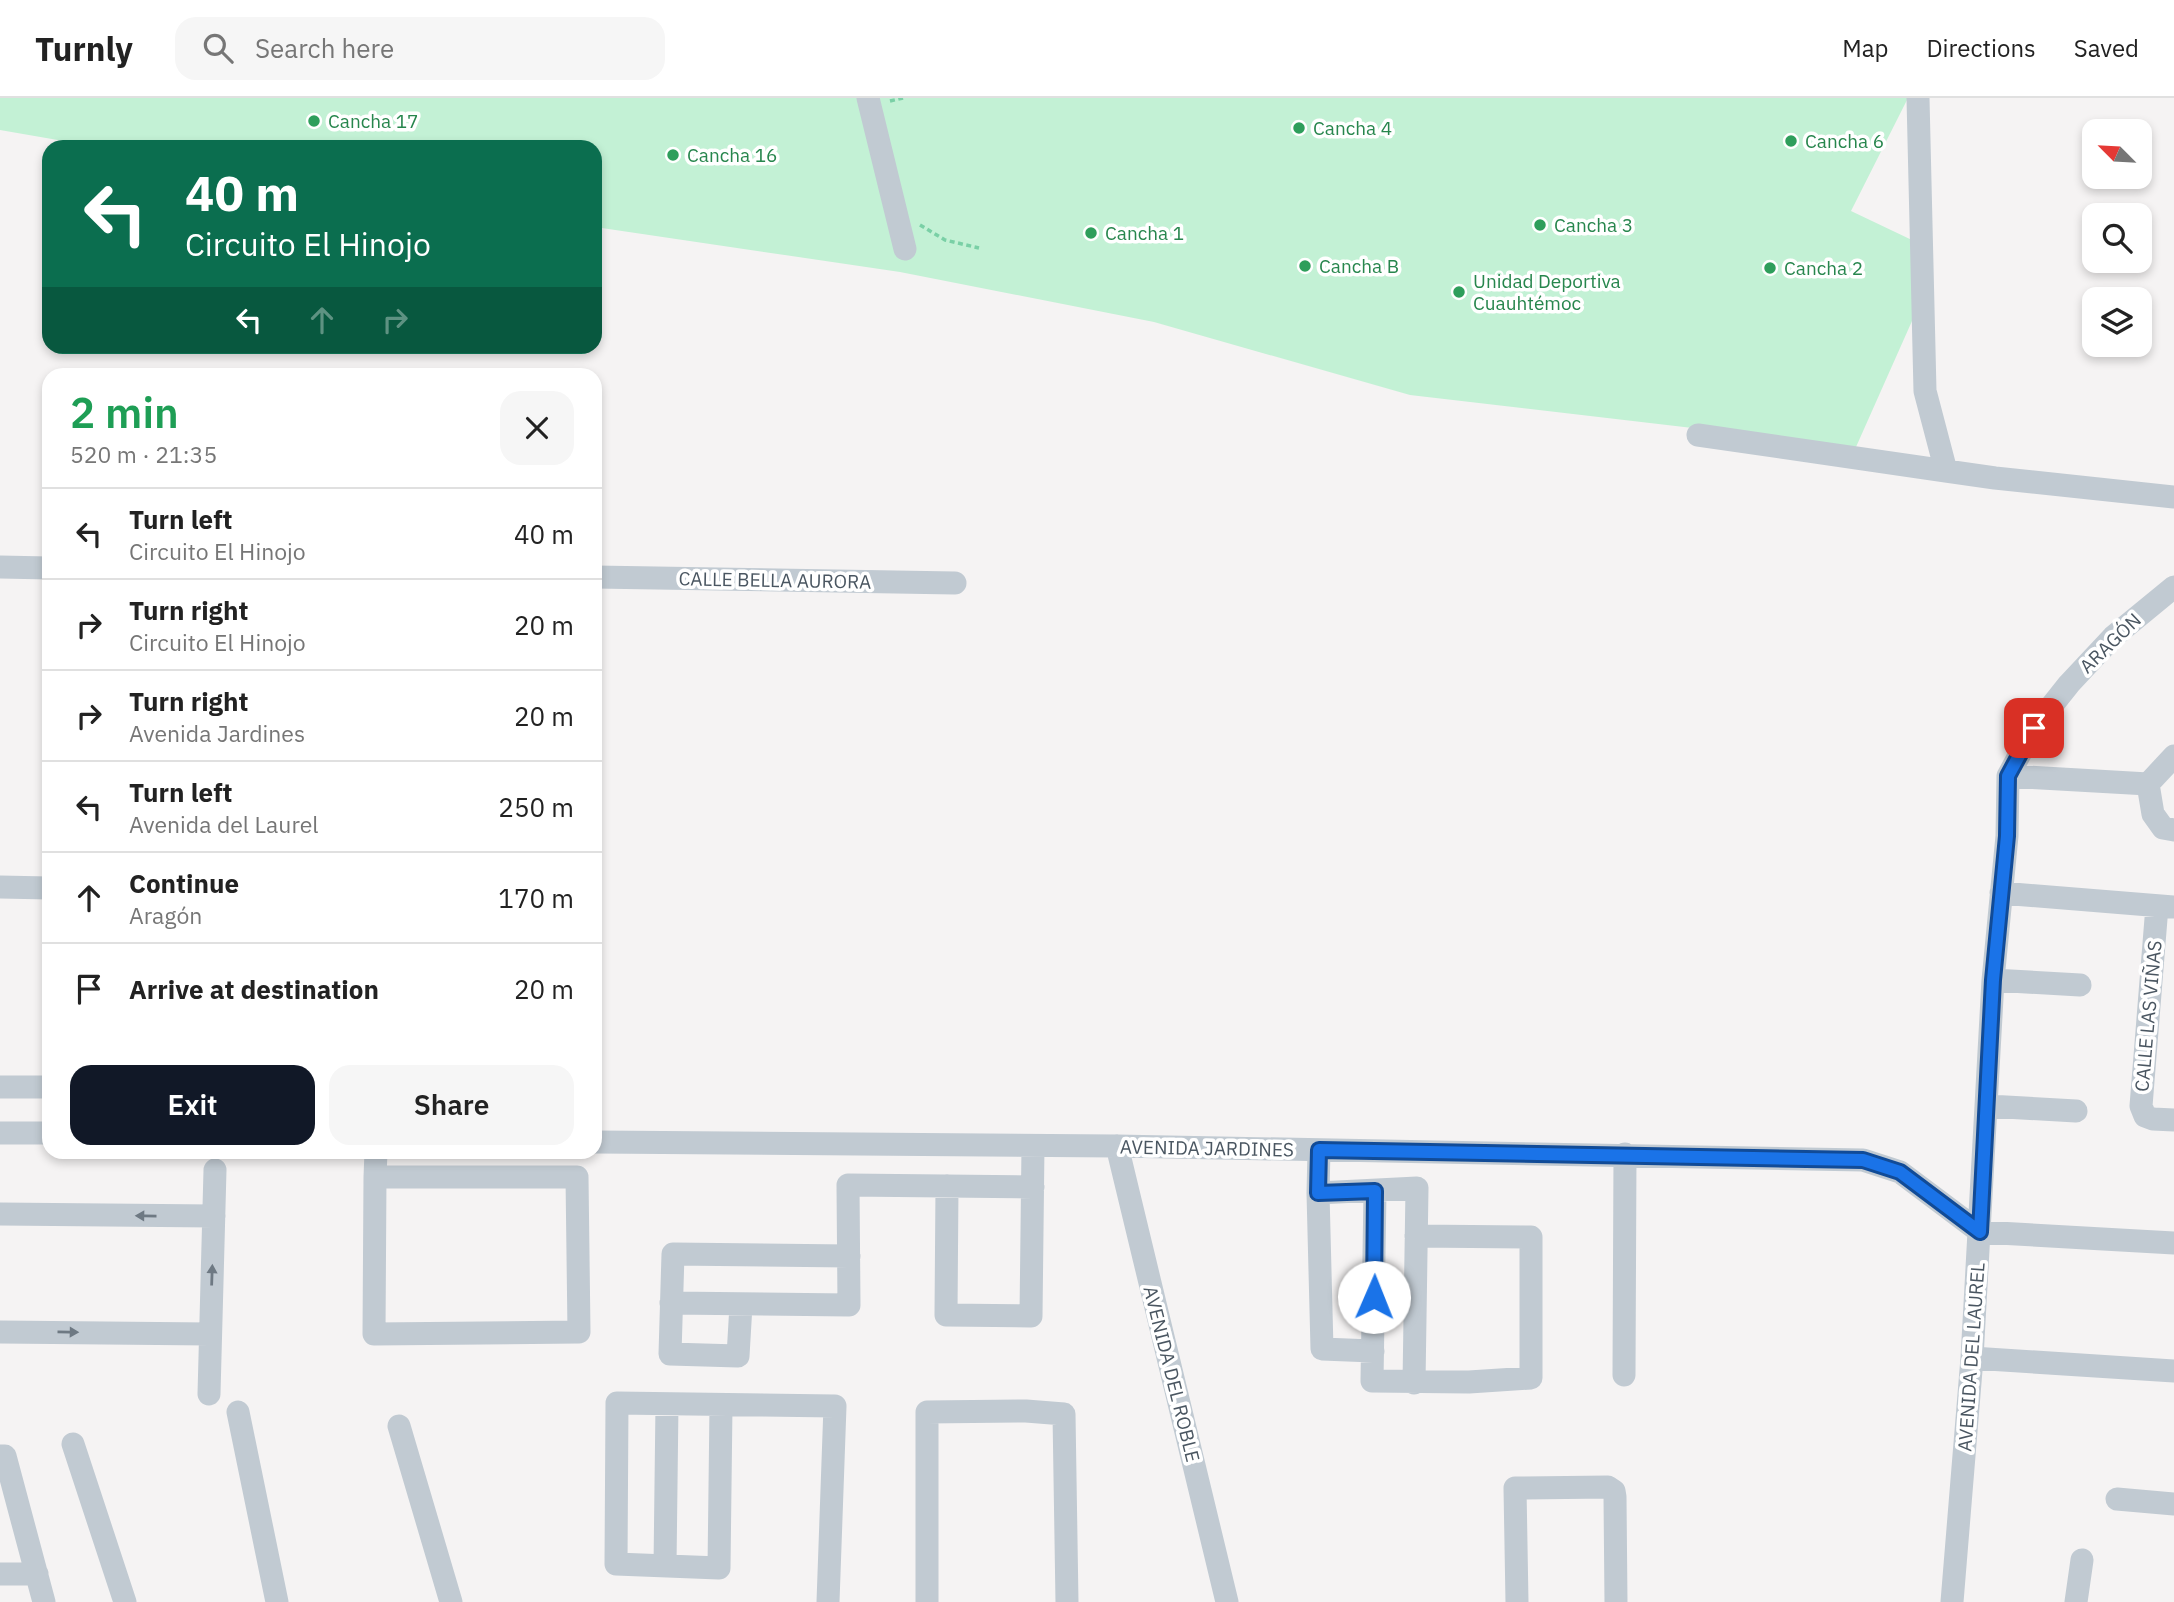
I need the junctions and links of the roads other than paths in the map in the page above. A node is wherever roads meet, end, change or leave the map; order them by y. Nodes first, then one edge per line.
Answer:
1 (1918, 98) edge
2 (884, 101) edge
3 (905, 249) dead end
4 (1698, 435) dead end
5 (1946, 471) junction
6 (2174, 497) edge
7 (0, 567) edge
8 (42, 568) edge
9 (602, 577) edge
10 (955, 583) dead end
11 (2174, 587) edge
12 (2174, 756) edge
13 (2008, 776) junction
14 (2148, 784) junction
15 (2174, 830) edge
16 (0, 887) edge
17 (42, 888) edge
18 (2001, 893) junction
19 (2165, 906) edge
20 (1993, 980) junction
21 (2080, 985) dead end
22 (0, 1087) edge
23 (42, 1087) edge
24 (1987, 1106) junction
25 (2076, 1111) dead end
26 (2163, 1119) edge
27 (0, 1133) edge
28 (42, 1133) edge
29 (602, 1142) edge
30 (1033, 1146) junction
31 (1117, 1146) junction
32 (1319, 1150) junction
33 (1625, 1154) junction
34 (376, 1159) edge
35 (215, 1170) dead end
36 (375, 1177) junction
37 (947, 1186) junction
38 (1033, 1187) junction
39 (1375, 1191) junction
40 (1318, 1193) junction
41 (0, 1214) edge
42 (214, 1216) junction
43 (1980, 1232) junction
44 (1416, 1236) junction
45 (2174, 1243) edge
46 (849, 1256) junction
47 (671, 1303) junction
48 (741, 1306) junction
49 (0, 1332) edge
50 (210, 1334) junction
51 (1373, 1350) junction
52 (1972, 1358) junction
53 (2174, 1371) edge
54 (1624, 1375) dead end
55 (1414, 1383) junction
56 (209, 1394) dead end
57 (667, 1404) junction
58 (721, 1406) junction
59 (238, 1412) dead end
60 (399, 1426) dead end
61 (73, 1444) dead end
62 (3, 1456) edge
63 (2117, 1499) dead end
64 (2174, 1504) edge
65 (2082, 1560) dead end
66 (665, 1566) junction
67 (0, 1574) edge
68 (37, 1574) junction
69 (44, 1602) edge
70 (125, 1602) edge
71 (277, 1602) edge
72 (451, 1602) edge
73 (828, 1602) edge
74 (927, 1602) edge
75 (1067, 1602) edge
76 (1227, 1602) edge
77 (1517, 1602) edge
78 (1616, 1602) edge
79 (1952, 1602) edge
80 (2076, 1602) edge

1 - 5 street
2 - 3 street
4 - 5 street
5 - 6 street
7 - 8 street
9 - 10 street, CALLE BELLA AURORA
11 - 13 street, ARAGÓN
12 - 14 street
13 - 14 street
13 - 18 street, AVENIDA DEL LAUREL
14 - 15 street
16 - 17 street
18 - 19 street
18 - 20 street, AVENIDA DEL LAUREL
19 - 26 street, CALLE LAS VIÑAS
20 - 21 street
20 - 24 street, AVENIDA DEL LAUREL
22 - 23 street
24 - 25 street
24 - 43 street, AVENIDA DEL LAUREL
27 - 28 street
29 - 30 street, AVENIDA JARDINES
30 - 31 street, AVENIDA JARDINES
30 - 38 street
31 - 32 street, AVENIDA JARDINES
31 - 76 street, AVENIDA DEL ROBLE
32 - 33 street, AVENIDA JARDINES
32 - 40 street
33 - 43 street, AVENIDA JARDINES
33 - 54 street
34 - 36 street
35 - 42 street
36 - 36 street
37 - 38 street
37 - 38 street
37 - 46 street
39 - 40 street
39 - 44 street
39 - 51 street
40 - 51 street
42 -> 41 street
50 -> 42 street
43 - 45 street
43 - 52 street, AVENIDA DEL LAUREL
44 - 55 street
44 - 55 street
46 - 47 street
46 - 48 street
47 - 48 street
47 - 48 street
49 -> 50 street
50 - 56 street
51 - 55 street
52 - 53 street
52 - 79 street, AVENIDA DEL LAUREL
57 - 58 street
57 - 66 street
57 - 66 street
58 - 66 street
58 - 73 street
59 - 71 street
60 - 72 street
61 - 70 street
62 - 68 street
63 - 64 street
65 - 80 street
67 - 68 street
68 - 69 street
74 - 75 street
77 - 78 street

